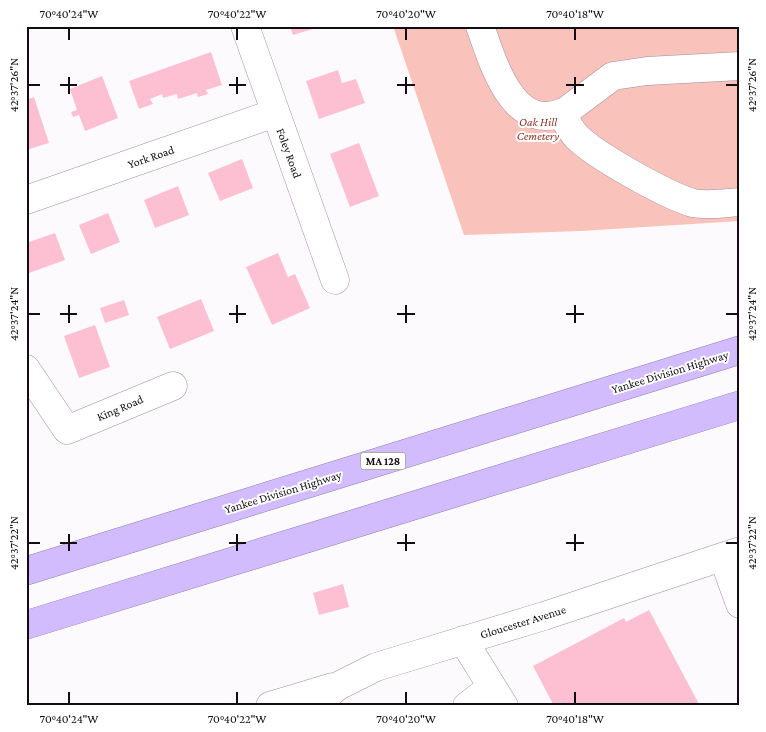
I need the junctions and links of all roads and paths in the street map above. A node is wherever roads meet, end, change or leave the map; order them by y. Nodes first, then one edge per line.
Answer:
1 (245, 26) edge
2 (480, 26) edge
3 (740, 66) edge
4 (275, 113) junction
5 (562, 113) junction
6 (26, 200) edge
7 (740, 202) edge
8 (334, 280) dead end
9 (740, 350) edge
10 (26, 369) edge
11 (172, 386) dead end
12 (740, 405) edge
13 (731, 554) edge
14 (26, 571) edge
15 (740, 604) edge
16 (26, 625) edge
17 (463, 640) junction
18 (338, 686) junction
19 (498, 696) edge
20 (270, 706) edge
21 (314, 706) edge
22 (467, 706) edge

1 - 4 street, Foley Road
2 - 5 street
3 - 5 street
4 - 6 street, York Road
4 - 8 street, Foley Road
5 - 7 street
9 - 14 highway, Yankee Division Highway / MA 128
10 - 11 street, King Road
12 - 16 highway
13 - 15 street
13 - 17 street, Gloucester Avenue
17 - 18 street, Gloucester Avenue
17 - 19 street
18 - 20 street
18 - 21 street, Gloucester Avenue
19 - 22 street

